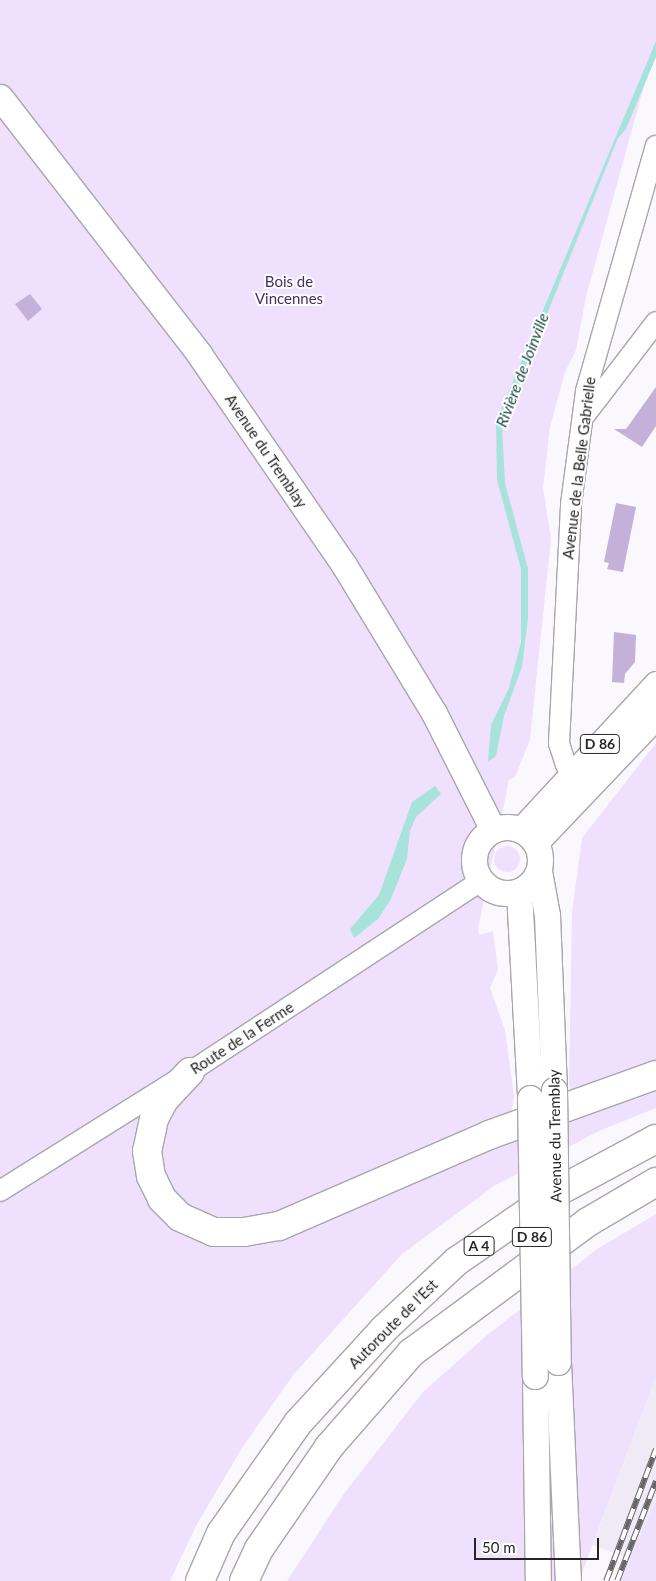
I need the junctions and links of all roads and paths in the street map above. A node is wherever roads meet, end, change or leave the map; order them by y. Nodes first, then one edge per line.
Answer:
1 (0, 97) edge
2 (656, 146) edge
3 (606, 319) junction
4 (656, 322) edge
5 (637, 343) junction
6 (584, 416) junction
7 (656, 684) edge
8 (656, 716) edge
9 (579, 782) junction
10 (493, 830) junction
11 (528, 836) junction
12 (539, 871) junction
13 (481, 881) junction
14 (518, 892) junction
15 (190, 1072) junction
16 (656, 1075) edge
17 (656, 1138) edge
18 (656, 1182) edge
19 (0, 1191) edge
20 (200, 1581) edge
21 (244, 1581) edge
22 (538, 1581) edge
23 (568, 1581) edge

1 - 10 main road, Avenue du Tremblay
2 - 3 street, Avenue de la Belle Gabrielle
3 - 5 street
3 - 6 street, Avenue de la Belle Gabrielle
4 - 5 street
5 - 6 street
6 - 9 street, Avenue de la Belle Gabrielle
7 - 9 main road, D 86
8 - 9 main road, D 86
9 - 11 main road, D 86
10 - 11 main road
10 - 13 main road
11 - 12 main road
12 - 14 main road
12 - 23 main road, Avenue du Tremblay / D 86, bridge
13 - 14 main road
13 - 15 street, Route de la Ferme
14 - 22 main road, Avenue du Tremblay / D 86, bridge
15 - 16 highway
15 - 19 street, Route de la Ferme
17 - 20 highway, Autoroute de l’Est / A 4
18 - 21 highway

